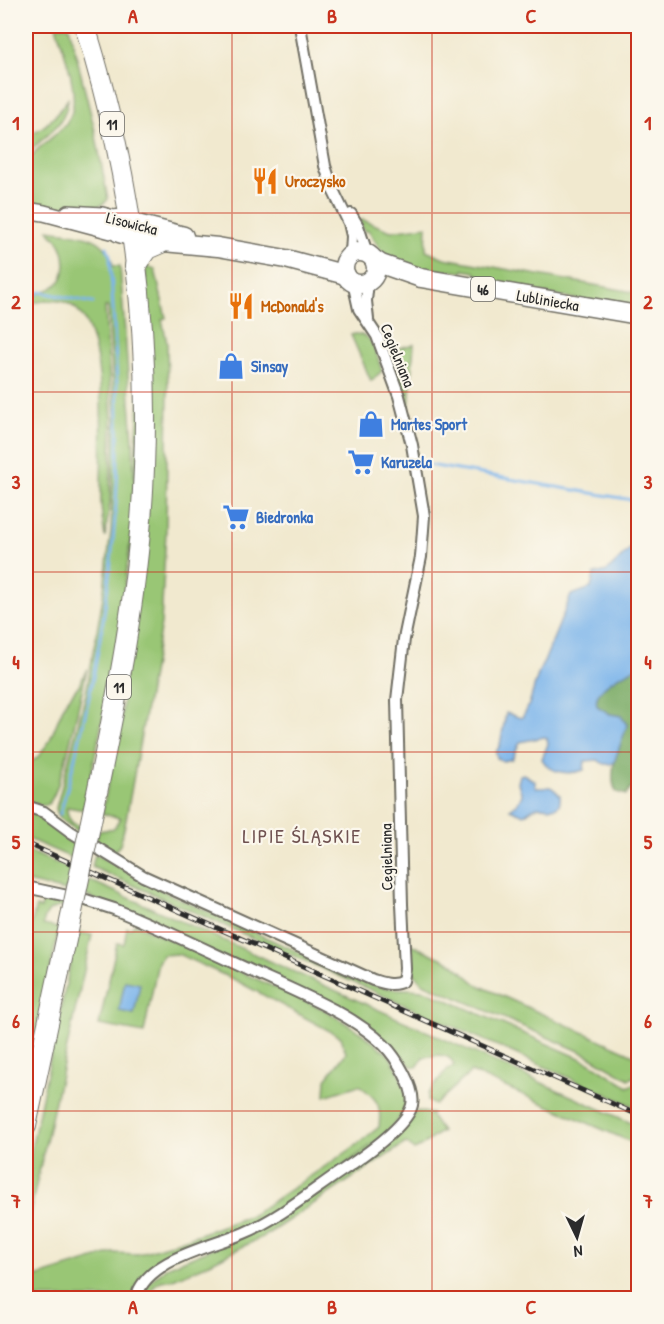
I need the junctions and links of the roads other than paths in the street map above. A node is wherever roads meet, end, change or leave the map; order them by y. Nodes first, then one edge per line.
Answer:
1 (74, 26) edge
2 (85, 26) edge
3 (300, 26) edge
4 (26, 210) edge
5 (124, 228) junction
6 (161, 243) junction
7 (218, 247) junction
8 (135, 266) junction
9 (360, 268) junction
10 (639, 315) edge
11 (141, 513) junction
12 (26, 806) edge
13 (26, 887) edge
14 (26, 1126) edge
15 (136, 1299) edge

1 - 5 highway, 11
2 - 5 highway, 11
3 - 9 street, Cegielniana
4 - 5 main road, Lisowicka
5 - 6 main road, Lisowicka / 46
5 - 7 main road, Lisowicka / 46
5 - 8 highway, 11
5 - 11 highway, 11
6 - 7 main road, Lisowicka / 46
6 - 8 highway
7 - 9 main road, Lisowicka / 46
8 - 11 highway, 11
9 - 10 main road, Lubliniecka / 46
9 - 12 street, Cegielniana
11 - 14 highway, 11, bridge
13 - 15 street

